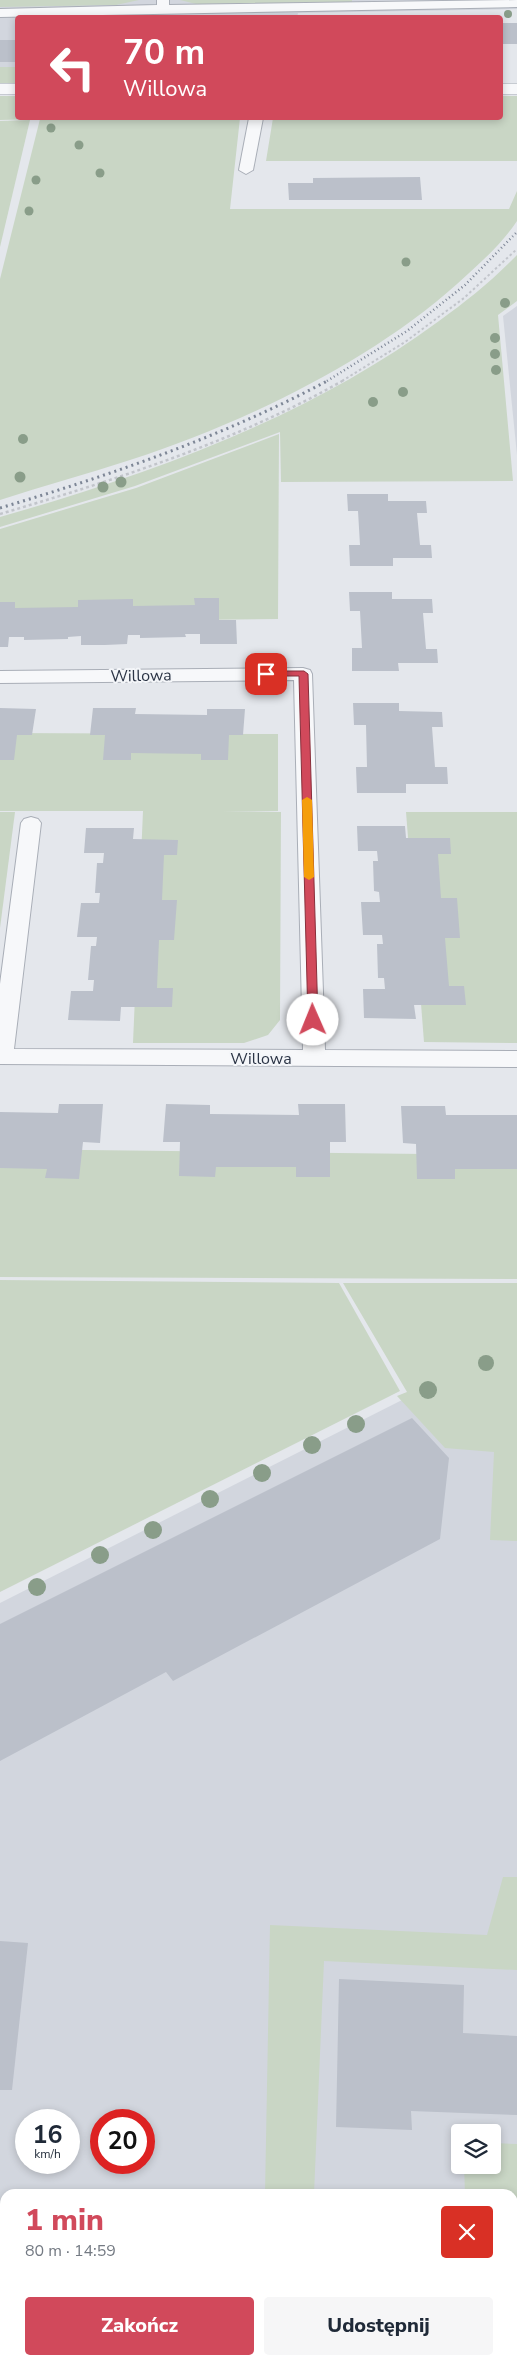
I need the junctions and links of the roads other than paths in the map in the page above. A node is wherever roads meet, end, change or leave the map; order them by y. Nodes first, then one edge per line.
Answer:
1 (517, 3) edge
2 (163, 5) edge
3 (0, 12) edge
4 (0, 89) edge
5 (15, 89) edge
6 (503, 89) edge
7 (517, 89) edge
8 (256, 120) edge
9 (246, 170) dead end
10 (0, 677) edge
11 (31, 823) dead end
12 (1, 1056) edge
13 (314, 1058) junction
14 (517, 1059) edge

1 - 2 lane
2 - 3 lane
4 - 5 street
6 - 7 street
8 - 9 lane
10 - 13 lane, Willowa
11 - 12 lane
12 - 13 lane, Willowa
13 - 14 lane

